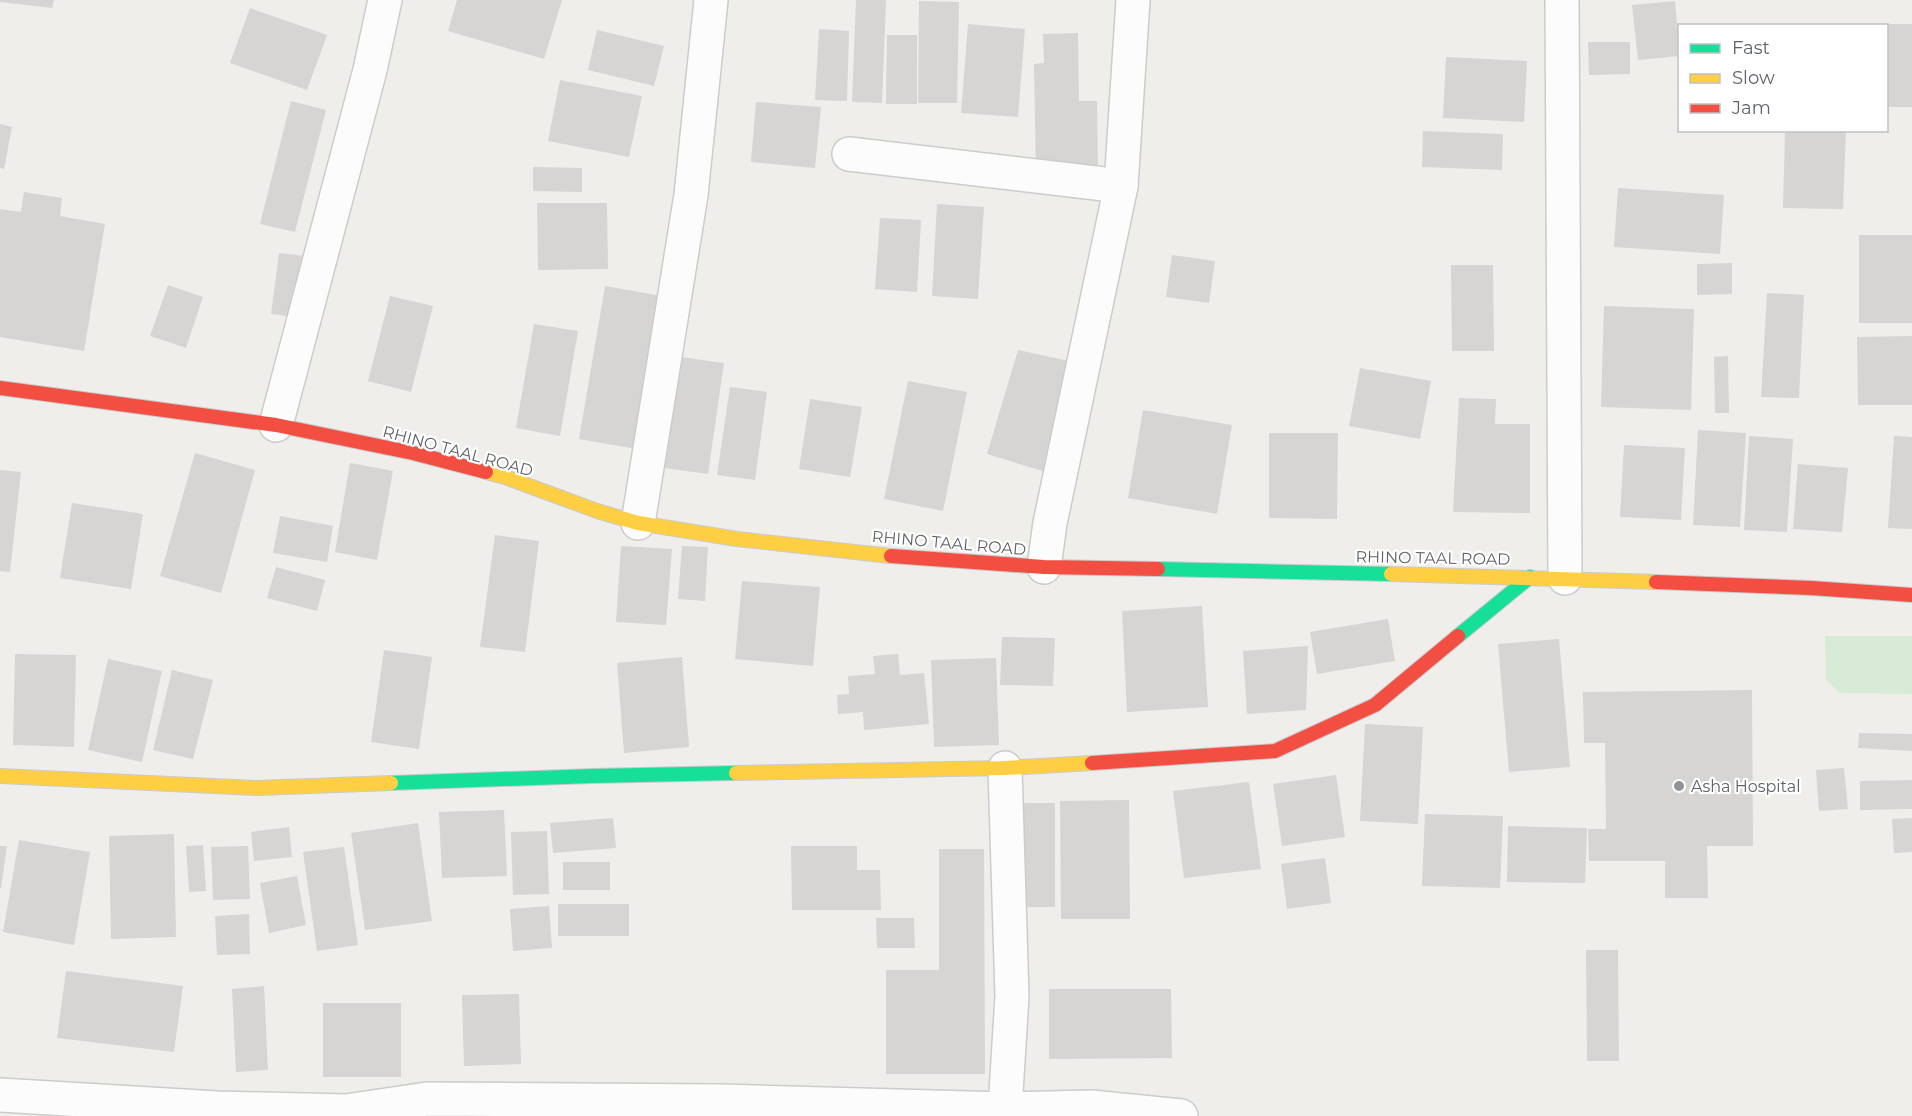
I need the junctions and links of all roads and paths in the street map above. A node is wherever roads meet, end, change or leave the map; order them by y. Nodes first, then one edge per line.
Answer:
1 (385, 0) edge
2 (711, 0) edge
3 (1133, 0) edge
4 (1562, 0) edge
5 (849, 154) dead end
6 (1121, 186) junction
7 (0, 388) edge
8 (276, 425) junction
9 (638, 523) junction
10 (1044, 567) junction
11 (1530, 577) junction
12 (1565, 579) junction
13 (1912, 595) edge
14 (1005, 768) junction
15 (0, 776) edge
16 (0, 1095) edge
17 (1005, 1109) junction
18 (1181, 1116) edge

1 - 8 street
2 - 9 street
3 - 6 street
4 - 12 street
5 - 6 street
6 - 10 street
7 - 8 street, RHINO TAAL ROAD
8 - 9 street, RHINO TAAL ROAD
9 - 10 street, RHINO TAAL ROAD
10 - 11 street, RHINO TAAL ROAD
11 - 12 street, RHINO TAAL ROAD
11 - 14 street
12 - 13 street, RHINO TAAL ROAD
14 - 15 street
14 - 17 street
16 - 17 street
17 - 18 street

